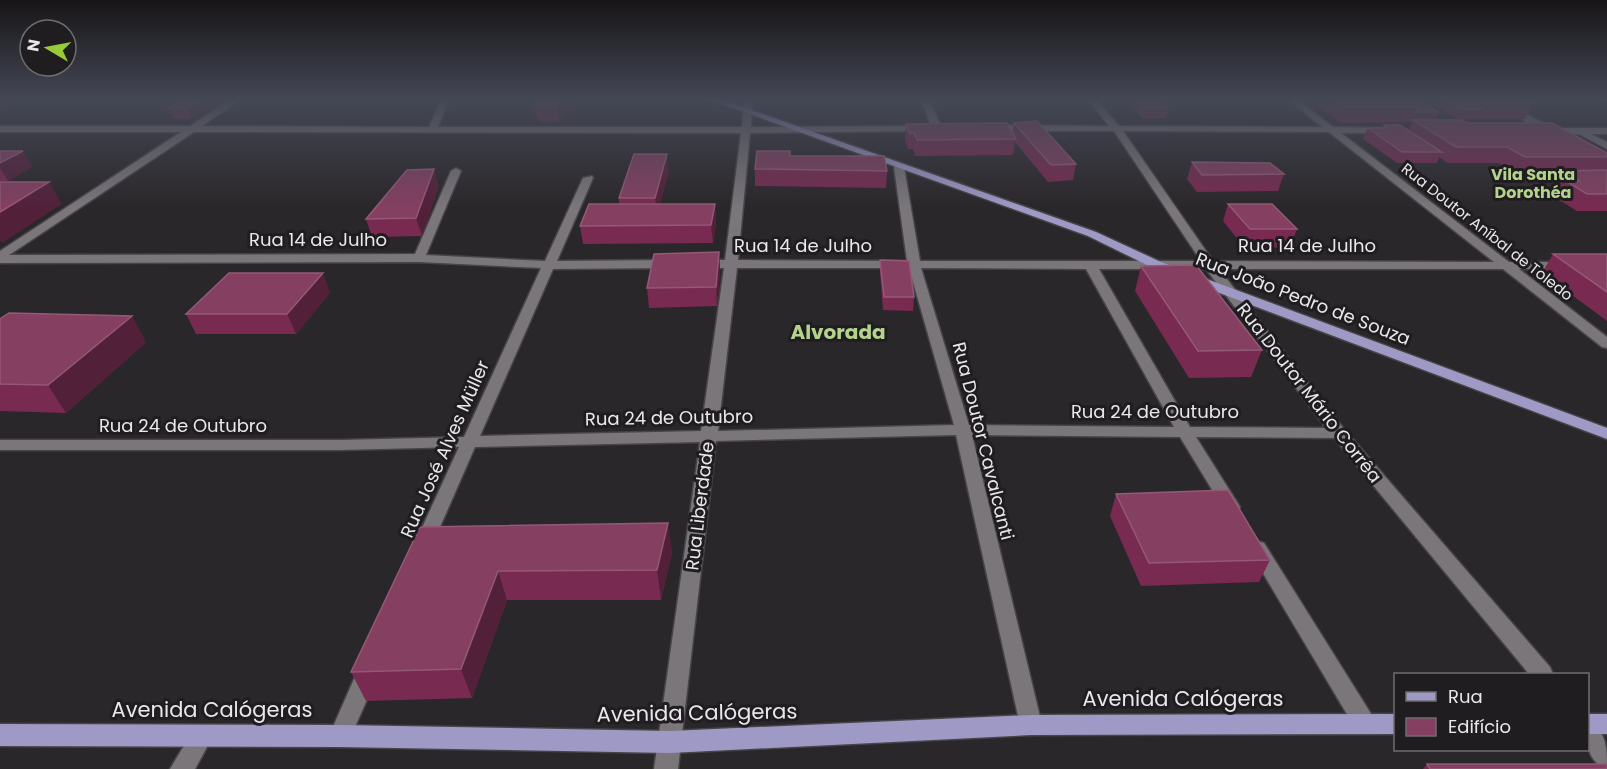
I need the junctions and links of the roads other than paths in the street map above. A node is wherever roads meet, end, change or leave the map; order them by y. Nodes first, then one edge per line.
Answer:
1 (183, 136) edge
2 (744, 136) edge
3 (814, 136) edge
4 (1121, 136) edge
5 (1338, 136) edge
6 (1559, 136) edge
7 (1589, 136) edge
8 (1569, 141) edge
9 (1607, 146) edge
10 (899, 167) junction
11 (456, 171) dead end
12 (588, 178) dead end
13 (0, 257) edge
14 (419, 258) junction
15 (730, 264) junction
16 (914, 264) junction
17 (1090, 264) junction
18 (1209, 264) junction
19 (548, 265) junction
20 (1157, 265) junction
21 (1506, 265) junction
22 (1607, 266) edge
23 (1232, 294) junction
24 (1607, 344) edge
25 (963, 429) junction
26 (1185, 432) junction
27 (1338, 434) junction
28 (1607, 434) edge
29 (709, 437) junction
30 (468, 443) junction
31 (0, 445) edge
32 (416, 562) edge
33 (373, 660) edge
34 (1540, 673) edge
35 (1365, 724) junction
36 (1394, 724) edge
37 (1589, 724) edge
38 (1607, 724) edge
39 (1031, 725) junction
40 (0, 735) edge
41 (202, 736) junction
42 (340, 736) junction
43 (1589, 736) edge
44 (670, 742) junction
45 (1607, 758) edge
46 (182, 769) edge
47 (666, 769) edge

1 - 13 street
2 - 15 street, Rua Liberdade
3 - 10 main road, Rua João Pedro de Souza
4 - 18 street, Rua Doutor Mário Corrêa
5 - 21 street, Rua Doutor Aníbal de Toledo
6 - 8 street
7 - 9 street
10 - 16 street, Rua Doutor Cavalcanti
10 - 20 main road, Rua João Pedro de Souza
11 - 14 street
12 - 19 street, Rua José Alves Müller
13 - 14 street, Rua 14 de Julho
14 - 19 street, Rua 14 de Julho
15 - 16 street, Rua 14 de Julho
15 - 19 street, Rua 14 de Julho
15 - 29 street, Rua Liberdade
16 - 17 street, Rua 14 de Julho
16 - 25 street, Rua Doutor Cavalcanti
17 - 20 street, Rua 14 de Julho
17 - 26 street
18 - 20 street, Rua 14 de Julho
18 - 21 street, Rua 14 de Julho
18 - 23 street, Rua Doutor Mário Corrêa
19 - 30 street, Rua José Alves Müller
20 - 23 main road, Rua João Pedro de Souza
21 - 22 street, Rua 14 de Julho
21 - 24 street, Rua Doutor Aníbal de Toledo
23 - 27 street, Rua Doutor Mário Corrêa
23 - 28 main road, Rua João Pedro de Souza
25 - 26 street, Rua 24 de Outubro
25 - 29 street, Rua 24 de Outubro
25 - 39 street, Rua Doutor Cavalcanti
26 - 27 street, Rua 24 de Outubro
26 - 35 street
27 - 34 street, Rua Doutor Mário Corrêa
29 - 30 street, Rua 24 de Outubro
29 - 44 street, Rua Liberdade
30 - 31 street, Rua 24 de Outubro
30 - 32 street, Rua José Alves Müller
33 - 42 street
35 - 36 main road, Avenida Calógeras
35 - 39 main road, Avenida Calógeras
37 - 38 main road
39 - 44 main road, Avenida Calógeras
40 - 41 main road, Avenida Calógeras
41 - 42 main road, Avenida Calógeras
41 - 46 street
42 - 44 main road, Avenida Calógeras
43 - 45 street
44 - 47 street, Rua Liberdade

